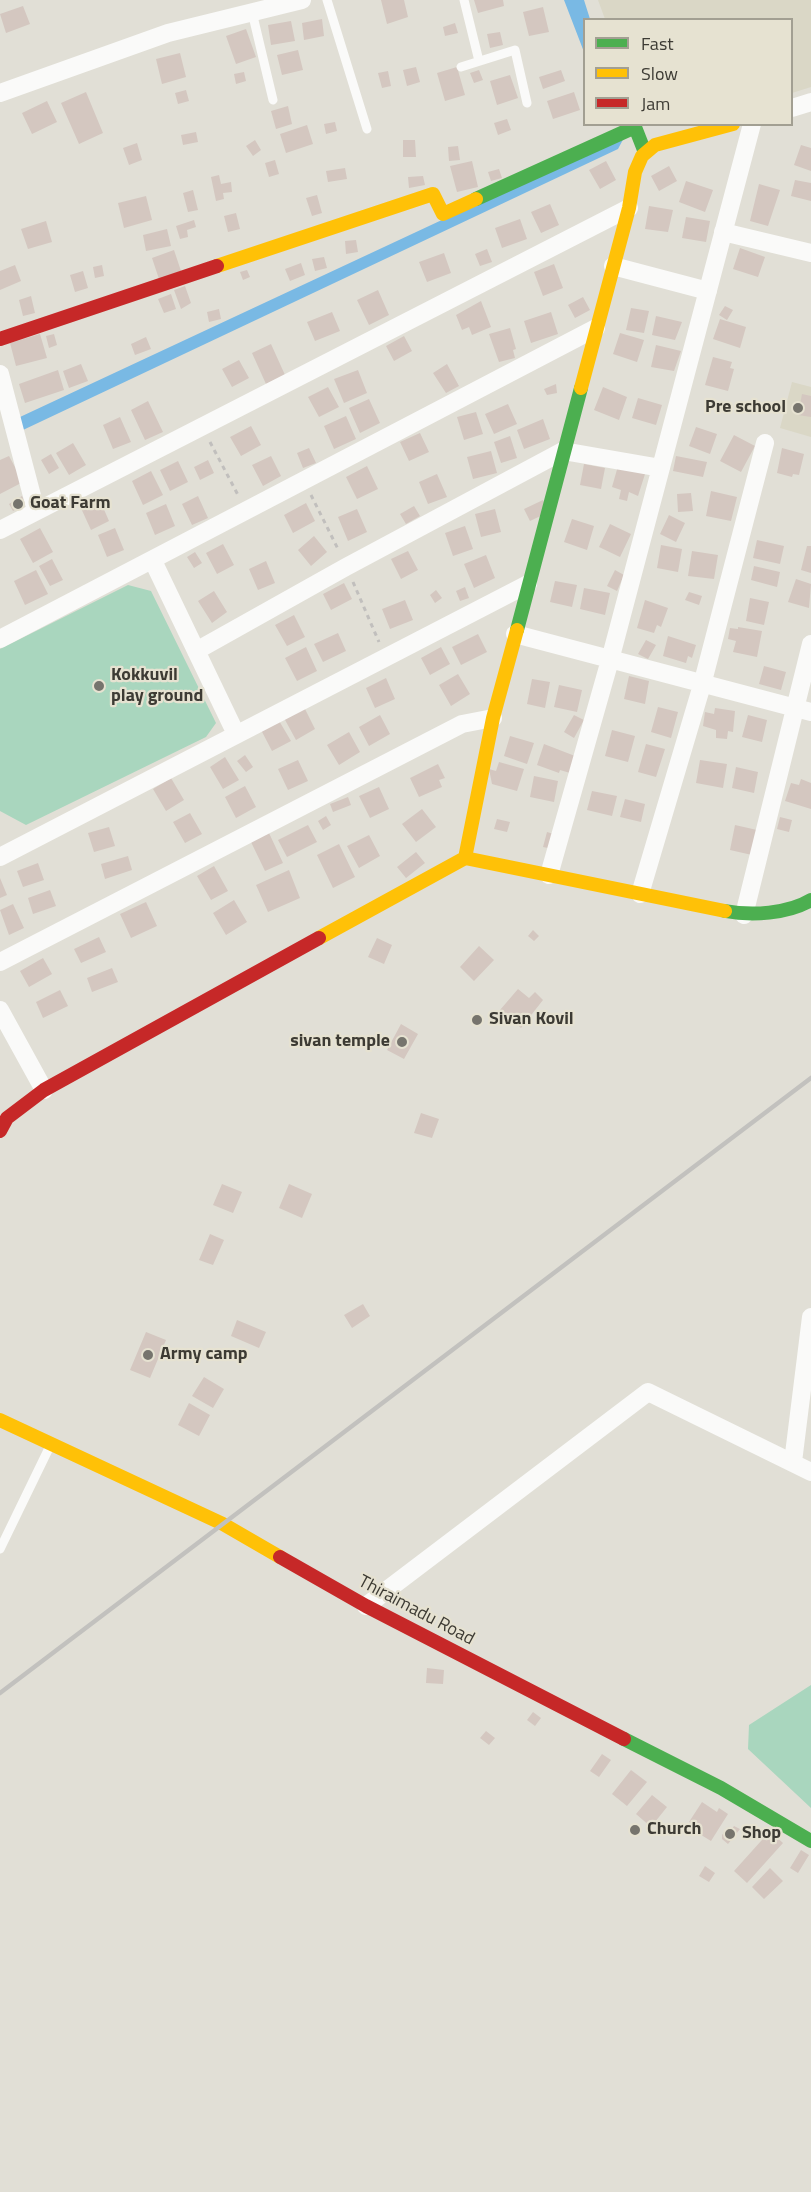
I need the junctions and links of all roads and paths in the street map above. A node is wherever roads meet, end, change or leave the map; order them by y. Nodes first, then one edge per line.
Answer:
1 (302, 0) edge
2 (327, 0) edge
3 (464, 0) edge
4 (252, 12) junction
5 (479, 61) junction
6 (461, 66) dead end
7 (0, 93) edge
8 (273, 100) dead end
9 (811, 102) edge
10 (527, 103) dead end
11 (793, 108) edge
12 (726, 126) edge
13 (751, 126) edge
14 (367, 129) dead end
15 (644, 150) junction
16 (629, 208) junction
17 (723, 232) junction
18 (811, 253) edge
19 (614, 266) junction
20 (708, 291) junction
21 (597, 328) junction
22 (0, 339) edge
23 (0, 374) edge
24 (202, 427) junction
25 (765, 443) dead end
26 (563, 451) junction
27 (661, 468) junction
28 (36, 511) junction
29 (247, 512) junction
30 (0, 530) edge
31 (153, 561) junction
32 (528, 584) junction
33 (515, 634) junction
34 (0, 639) edge
35 (811, 644) edge
36 (196, 651) junction
37 (610, 660) junction
38 (702, 685) junction
39 (802, 709) edge
40 (493, 718) junction
41 (236, 734) junction
42 (0, 856) edge
43 (465, 858) junction
44 (549, 875) junction
45 (640, 894) junction
46 (811, 900) edge
47 (744, 915) junction
48 (0, 962) edge
49 (0, 1010) edge
50 (44, 1090) junction
51 (0, 1131) edge
52 (811, 1317) edge
53 (0, 1420) edge
54 (50, 1444) junction
55 (793, 1462) junction
56 (811, 1472) edge
57 (0, 1549) edge
58 (366, 1606) junction
59 (811, 1841) edge

1 - 4 street
2 - 14 lane
3 - 5 lane
4 - 7 street
4 - 8 lane
5 - 6 lane
5 - 10 lane
9 - 11 street
12 - 15 street
13 - 17 street
15 - 16 street
15 - 22 street
16 - 19 street
16 - 24 street
17 - 18 street
17 - 20 street
19 - 20 street
19 - 21 street
20 - 27 street
21 - 26 street
21 - 29 street
23 - 28 street
24 - 28 street
24 - 29 path
25 - 38 street
26 - 27 street
26 - 32 street
26 - 36 street
27 - 37 street
28 - 30 street
29 - 31 street
31 - 34 street
31 - 36 street
32 - 33 street
32 - 41 street
33 - 37 street
33 - 40 street
35 - 39 street
36 - 41 street
37 - 38 street
37 - 44 street
38 - 39 street
38 - 45 street
39 - 47 street
40 - 43 street
40 - 48 street
41 - 42 street
43 - 44 street
43 - 50 street
44 - 45 street
45 - 47 street
46 - 47 street
49 - 50 street
50 - 51 street
52 - 55 street
53 - 54 street, Thiraimadu Road
54 - 57 lane
54 - 58 street, Thiraimadu Road
55 - 56 street
55 - 58 street
58 - 59 street, Thiraimadu Road

